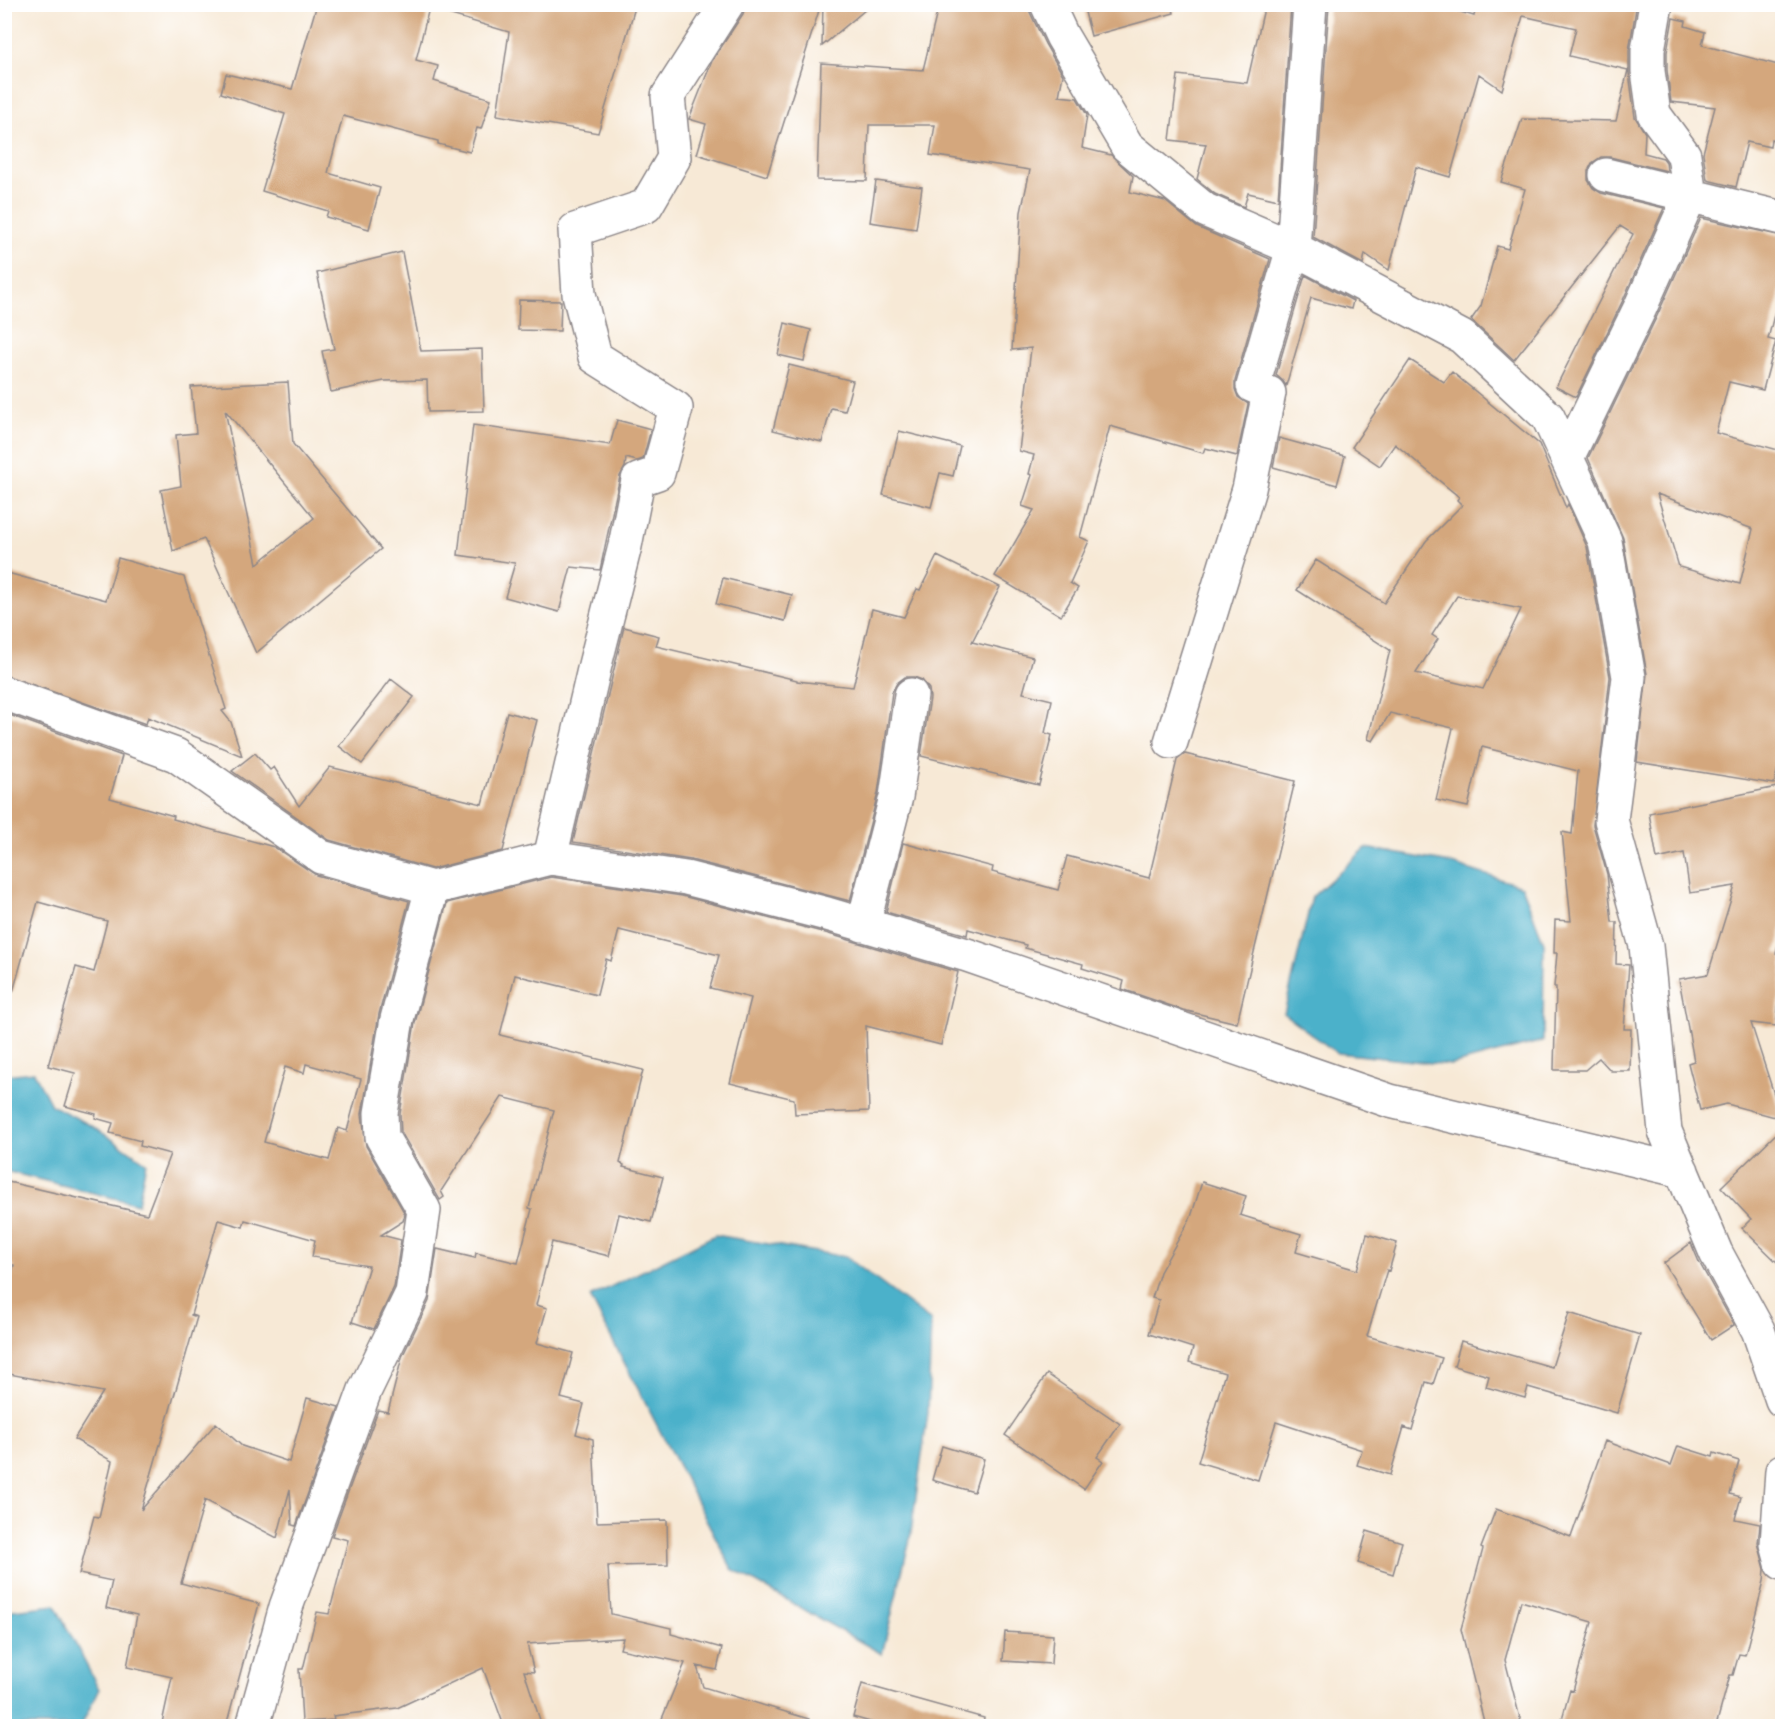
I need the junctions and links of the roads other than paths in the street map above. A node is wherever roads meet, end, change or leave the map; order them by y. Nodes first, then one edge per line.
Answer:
1 (727, 4) edge
2 (1047, 4) edge
3 (1310, 4) edge
4 (1656, 4) edge
5 (1606, 175) dead end
6 (1690, 195) junction
7 (1782, 218) edge
8 (1293, 248) junction
9 (1567, 458) junction
10 (4, 693) edge
11 (911, 695) dead end
12 (1171, 741) dead end
13 (550, 858) junction
14 (432, 888) junction
15 (863, 925) junction
16 (1682, 1171) junction
17 (1782, 1400) edge
18 (1782, 1471) edge
19 (1782, 1563) edge
20 (253, 1726) edge

1 - 13 street
2 - 8 street
3 - 8 street
4 - 6 street
5 - 6 street
6 - 7 street
6 - 9 street
8 - 9 street
8 - 12 street
9 - 16 street
10 - 14 street
11 - 15 street
13 - 14 street
13 - 15 street
14 - 20 street
15 - 16 street
16 - 17 street
18 - 19 street

